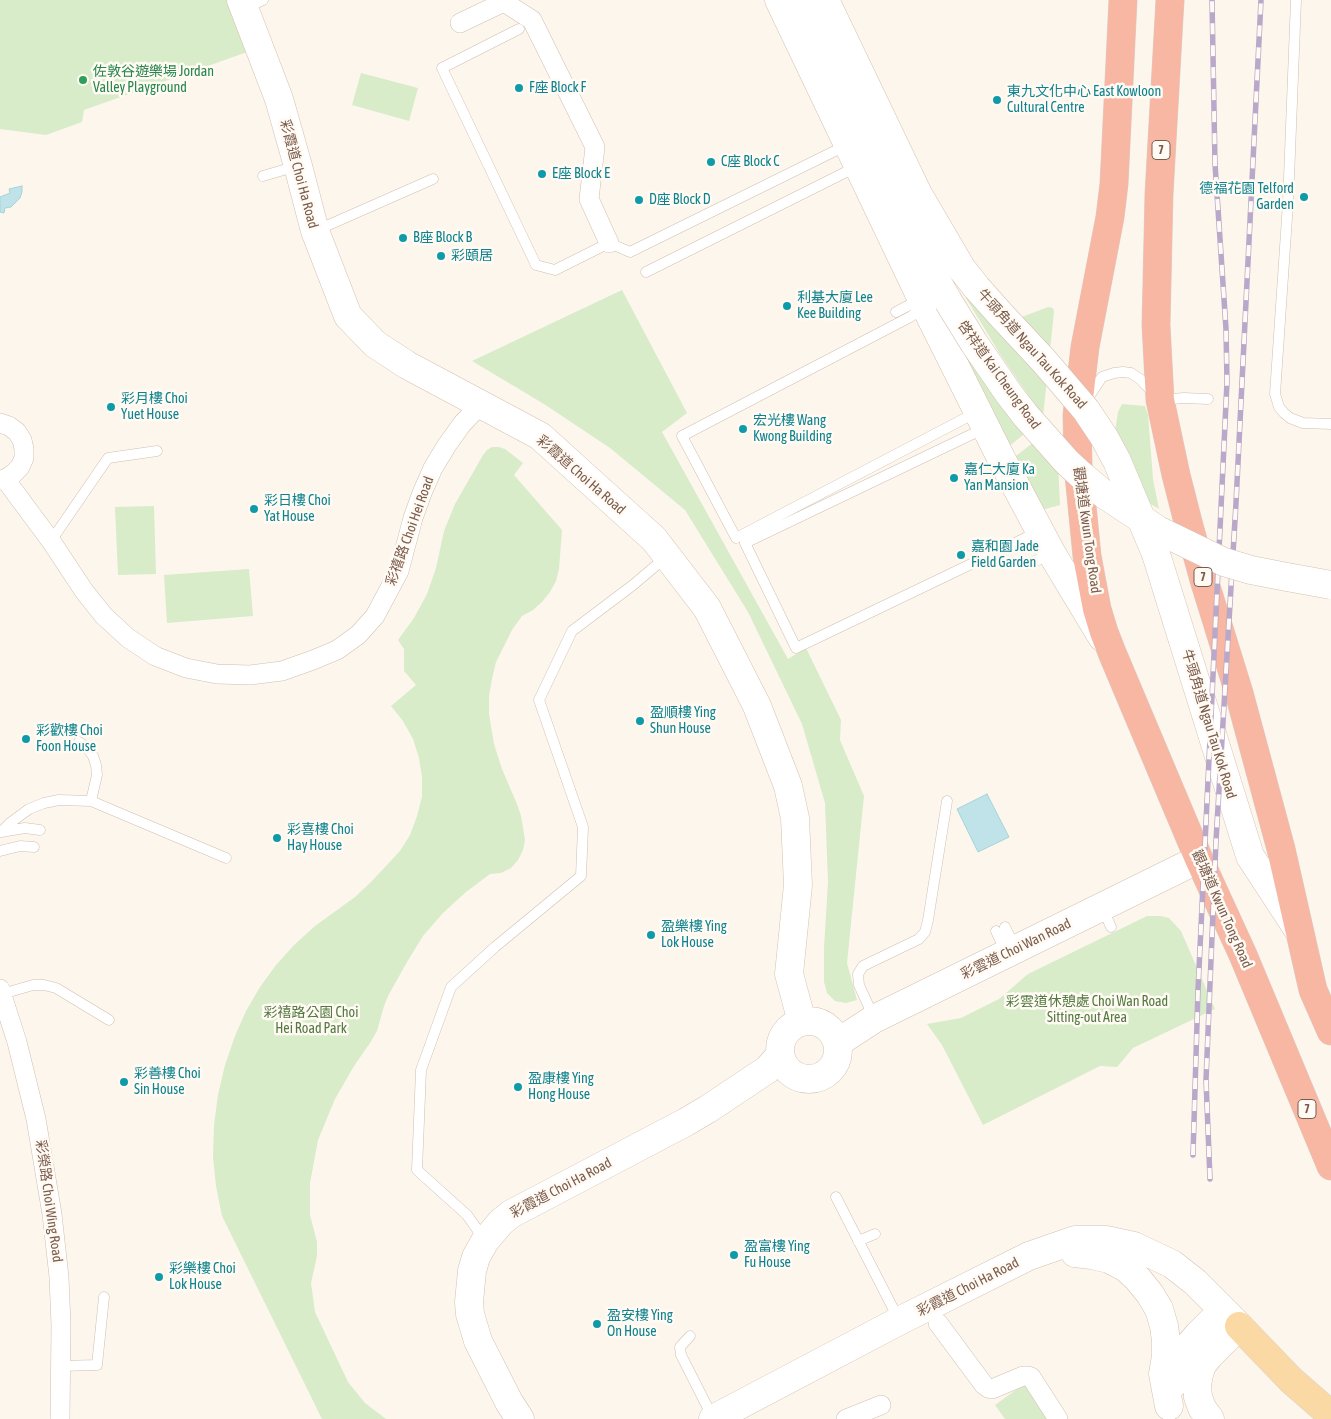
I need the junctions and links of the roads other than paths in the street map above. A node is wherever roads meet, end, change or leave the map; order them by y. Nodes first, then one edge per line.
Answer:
1 (779, 0) edge
2 (1122, 0) edge
3 (1170, 0) edge
4 (1296, 0) edge
5 (504, 1) edge
6 (250, 3) edge
7 (817, 7) edge
8 (460, 23) dead end
9 (519, 29) dead end
10 (853, 155) junction
11 (298, 166) junction
12 (263, 176) dead end
13 (433, 179) dead end
14 (909, 199) junction
15 (315, 231) junction
16 (609, 243) junction
17 (646, 272) dead end
18 (924, 302) junction
19 (896, 312) dead end
20 (1208, 399) dead end
21 (1160, 400) junction
22 (481, 404) junction
23 (1077, 414) junction
24 (982, 419) junction
25 (0, 423) edge
26 (1331, 424) edge
27 (157, 451) dead end
28 (2, 479) edge
29 (51, 541) junction
30 (1040, 550) junction
31 (666, 556) junction
32 (1331, 574) edge
33 (1331, 584) edge
34 (1113, 655) junction
35 (79, 742) dead end
36 (91, 801) junction
37 (947, 801) dead end
38 (40, 830) dead end
39 (0, 832) edge
40 (34, 847) dead end
41 (0, 852) edge
42 (226, 858) dead end
43 (1199, 859) junction
44 (1299, 931) junction
45 (1, 992) edge
46 (874, 1018) junction
47 (109, 1020) dead end
48 (802, 1022) junction
49 (1331, 1031) edge
50 (837, 1043) junction
51 (780, 1055) junction
52 (1331, 1166) edge
53 (836, 1197) dead end
54 (875, 1234) dead end
55 (485, 1241) junction
56 (858, 1241) junction
57 (1029, 1256) junction
58 (104, 1297) dead end
59 (1231, 1318) junction
60 (899, 1321) junction
61 (938, 1323) dead end
62 (690, 1336) dead end
63 (60, 1366) junction
64 (881, 1405) dead end
65 (1172, 1413) edge
66 (1331, 1415) edge
67 (60, 1419) edge
68 (520, 1419) edge
69 (713, 1419) edge
70 (846, 1419) edge
71 (1058, 1419) edge
72 (1210, 1419) edge

1 - 10 street
2 - 23 highway, 觀塘道 Kwun Tong Road / 7
3 - 21 highway, 7
4 - 26 lane
5 - 8 street
5 - 16 street
6 - 11 street, 彩霞道 Choi Ha Road
7 - 14 street, 牛頭角道 Ngau Tau Kok Road
9 - 16 lane
10 - 16 lane
10 - 17 lane
10 - 18 street
11 - 12 lane
11 - 15 street, 彩霞道 Choi Ha Road
13 - 15 lane
14 - 32 street, 啓祥道 Kai Cheung Road, bridge
14 - 33 street, 啓祥道 Kai Cheung Road, bridge
14 - 44 street, 牛頭角道 Ngau Tau Kok Road, bridge
15 - 22 street, 彩霞道 Choi Ha Road
18 - 19 lane
18 - 24 street
18 - 24 lane
20 - 21 lane
21 - 23 lane
21 - 44 highway, 7
22 - 29 street, 彩禧路 Choi Hei Road
22 - 31 street, 彩霞道 Choi Ha Road
23 - 34 highway, 觀塘道 Kwun Tong Road / 7
24 - 30 street
24 - 30 lane
25 - 28 street, 彩禧路 Choi Hei Road
27 - 29 lane
28 - 29 street, 彩禧路 Choi Hei Road
30 - 34 street
31 - 48 street, 彩霞道 Choi Ha Road
31 - 55 lane
34 - 43 highway, 觀塘道 Kwun Tong Road / 7
35 - 36 lane
36 - 39 lane
36 - 42 lane
37 - 46 lane
38 - 39 lane
40 - 41 lane
43 - 46 street, 彩雲道 Choi Wan Road
43 - 52 highway, 觀塘道 Kwun Tong Road / 7
44 - 49 highway, 7
45 - 47 lane
45 - 63 street, 彩榮路 Choi Wing Road
46 - 50 street, 彩雲道 Choi Wan Road
48 - 50 street
48 - 51 street
50 - 51 street
51 - 55 street, 彩霞道 Choi Ha Road
53 - 56 lane
54 - 56 lane
55 - 68 street, 彩霞道 Choi Ha Road
56 - 60 lane
57 - 59 street, 彩霞道 Choi Ha Road
57 - 60 street, 彩霞道 Choi Ha Road
57 - 65 street
58 - 63 lane
59 - 65 street
59 - 66 main road
59 - 72 street
60 - 69 street, 彩霞道 Choi Ha Road
61 - 71 street
62 - 69 lane
63 - 67 street, 彩榮路 Choi Wing Road
64 - 70 street

